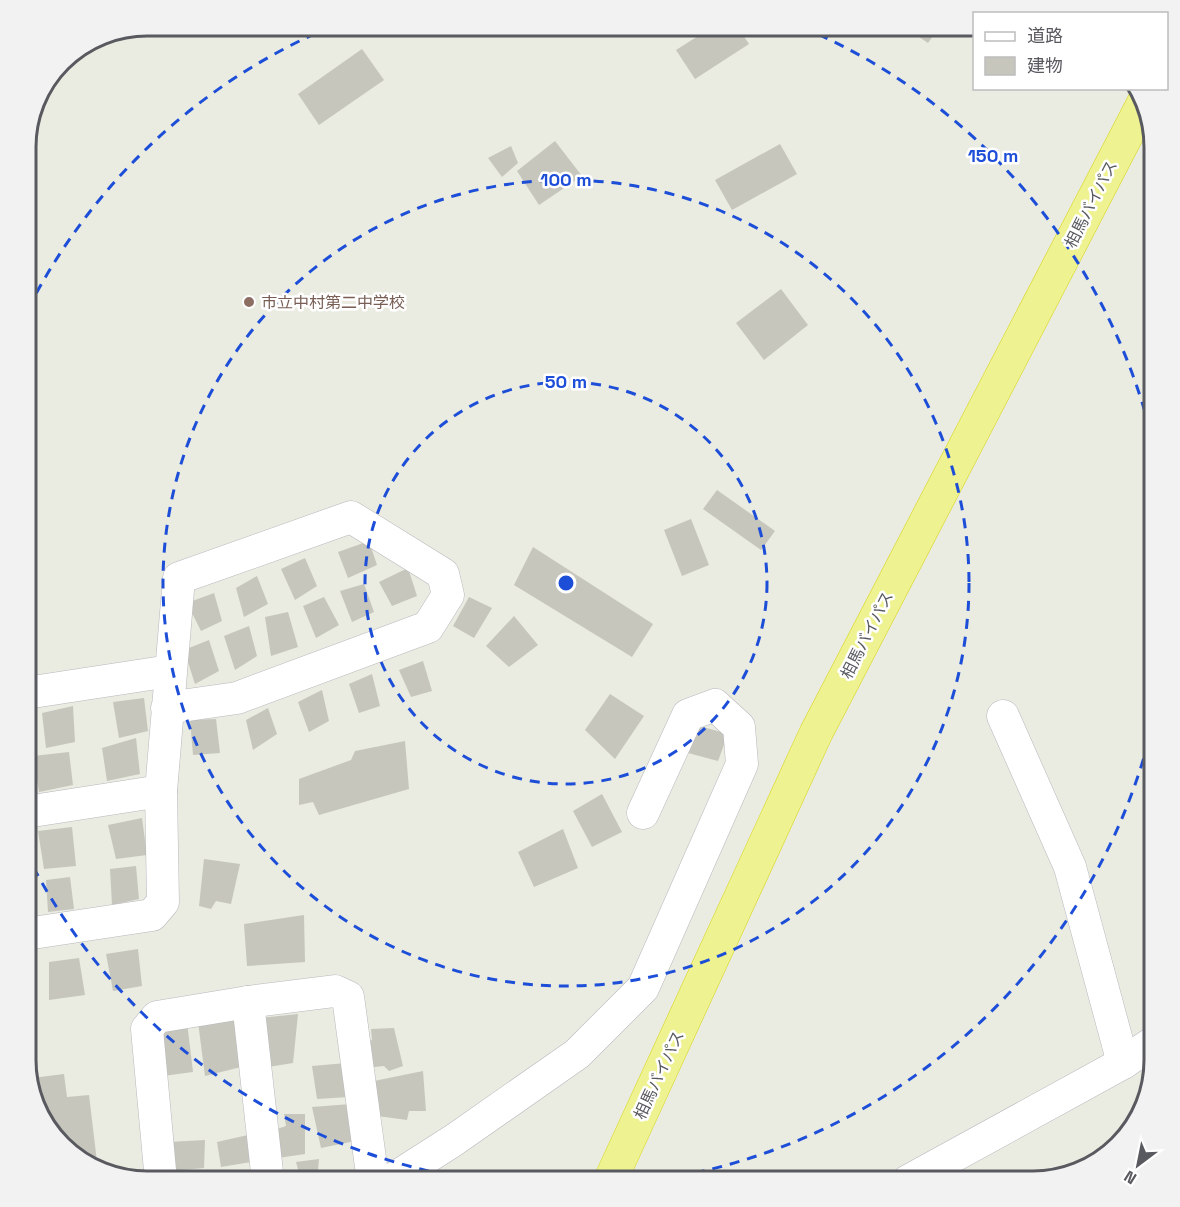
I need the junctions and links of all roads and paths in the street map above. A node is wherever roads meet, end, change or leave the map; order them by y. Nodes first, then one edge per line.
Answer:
1 (1138, 113) edge
2 (170, 671) junction
3 (36, 691) edge
4 (167, 708) junction
5 (1003, 716) dead end
6 (161, 791) junction
7 (36, 810) edge
8 (643, 813) dead end
9 (36, 932) edge
10 (248, 1002) junction
11 (1144, 1050) edge
12 (1123, 1064) junction
13 (160, 1171) edge
14 (267, 1171) edge
15 (372, 1171) edge
16 (407, 1171) edge
17 (615, 1171) edge
18 (928, 1171) edge

1 - 17 highway, 相馬バイパス
2 - 3 street
2 - 4 street
2 - 4 street
4 - 6 street
5 - 12 street
6 - 7 street
6 - 9 street
8 - 16 street
10 - 13 street
10 - 14 street
10 - 15 street
11 - 12 street
12 - 18 street

